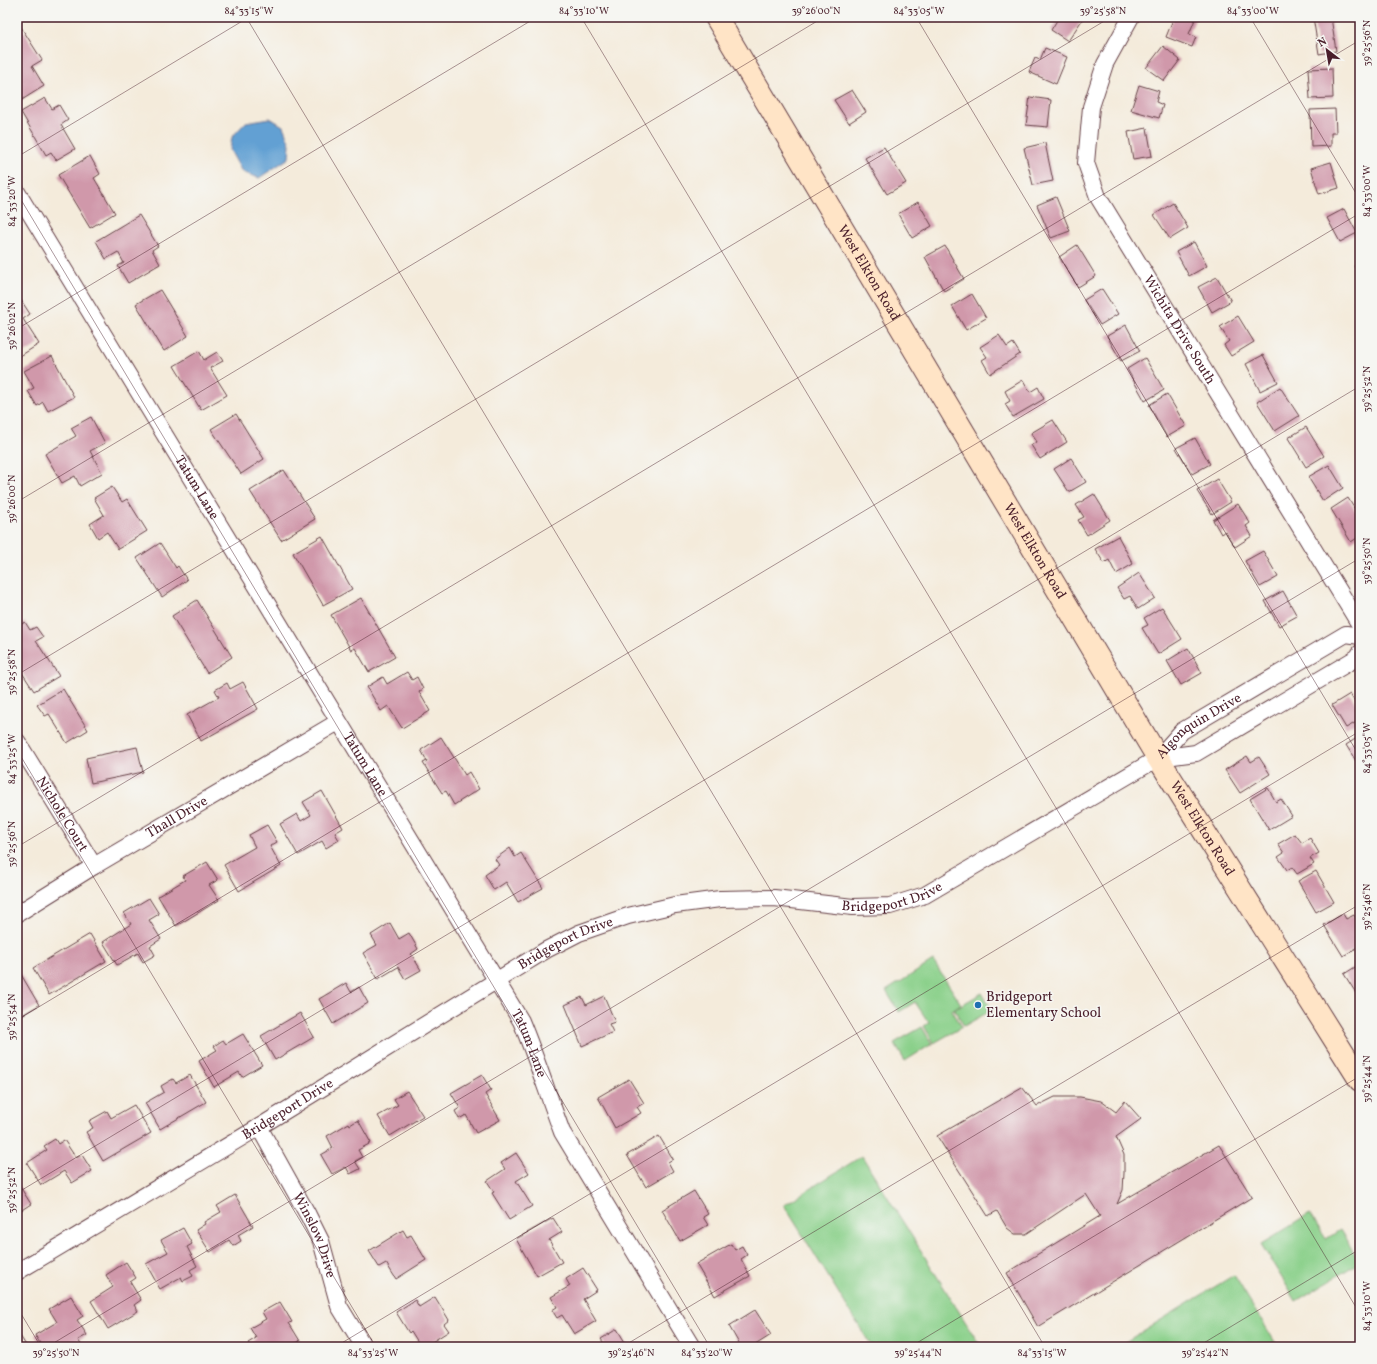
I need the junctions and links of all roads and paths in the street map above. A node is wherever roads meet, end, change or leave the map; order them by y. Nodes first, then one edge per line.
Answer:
1 (716, 17) edge
2 (1131, 17) edge
3 (17, 192) edge
4 (1360, 625) edge
5 (1360, 636) edge
6 (1360, 653) edge
7 (338, 722) junction
8 (17, 741) edge
9 (1158, 758) junction
10 (94, 866) junction
11 (17, 914) edge
12 (496, 980) junction
13 (1360, 1080) edge
14 (259, 1127) junction
15 (17, 1272) edge
16 (364, 1347) edge
17 (692, 1347) edge

1 - 9 street, West Elkton Road
2 - 4 street, Wichita Drive South
3 - 7 street, Tatum Lane
5 - 9 street, Algonquin Drive
6 - 9 street, Algonquin Drive
7 - 10 street, Thall Drive
7 - 12 street, Tatum Lane
8 - 10 street, Nichole Court
9 - 12 street, Bridgeport Drive
9 - 13 street, West Elkton Road
10 - 11 street, Thall Drive
12 - 14 street, Bridgeport Drive
12 - 17 street, Tatum Lane
14 - 15 street, Bridgeport Drive
14 - 16 street, Winslow Drive

